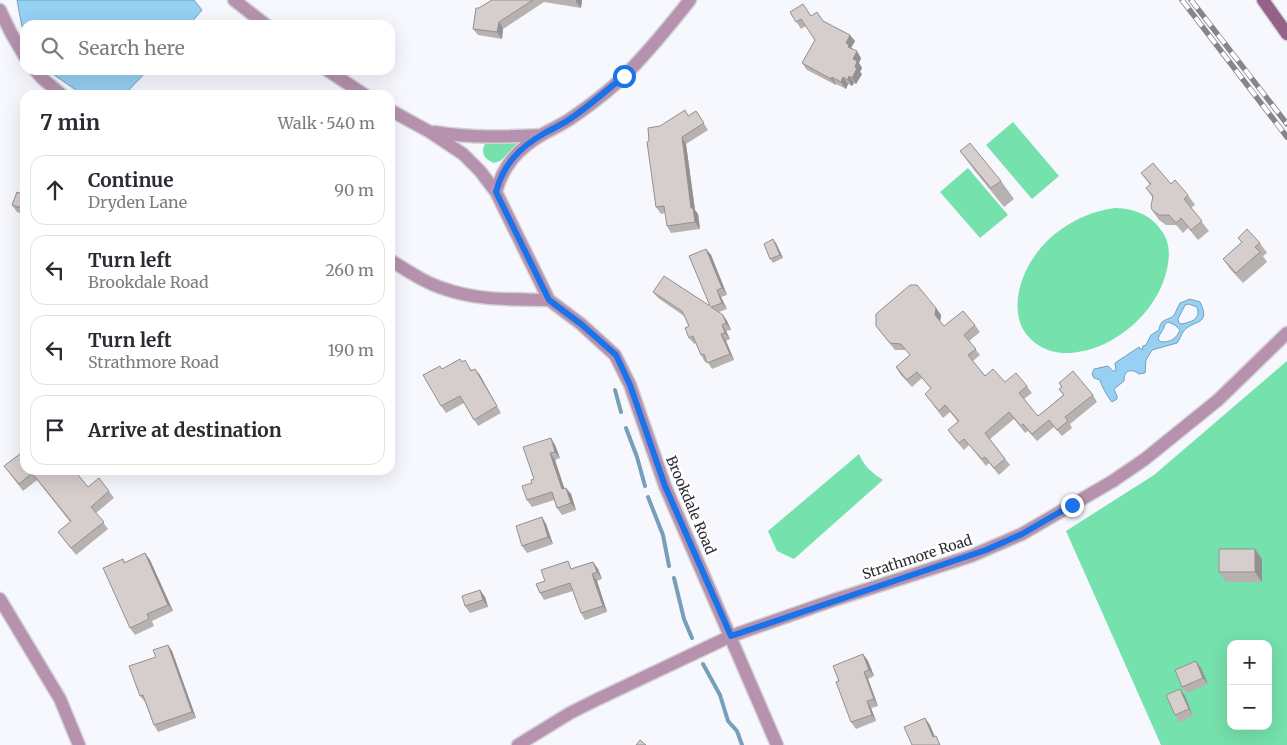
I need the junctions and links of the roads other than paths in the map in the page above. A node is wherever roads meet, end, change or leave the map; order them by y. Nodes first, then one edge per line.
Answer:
1 (234, 0) edge
2 (690, 0) edge
3 (1263, 0) edge
4 (0, 10) edge
5 (260, 20) edge
6 (1287, 34) edge
7 (20, 49) edge
8 (39, 75) edge
9 (335, 75) edge
10 (56, 90) edge
11 (357, 90) edge
12 (395, 113) edge
13 (430, 132) junction
14 (541, 135) junction
15 (496, 192) junction
16 (395, 263) edge
17 (549, 300) junction
18 (1287, 333) edge
19 (0, 599) edge
20 (731, 636) junction
21 (79, 745) edge
22 (518, 745) edge
23 (777, 745) edge

1 - 5 street
2 - 14 street
3 - 6 street
4 - 7 street
8 - 10 street
9 - 11 street
12 - 13 street, Brookdale Road
13 - 14 street
13 - 15 street, Brookdale Road
14 - 15 street
15 - 17 street, Brookdale Road
16 - 17 street
17 - 20 street, Brookdale Road
18 - 20 street, Strathmore Road
19 - 21 street
20 - 22 street, Strathmore Road
20 - 23 street, Brookdale Road

